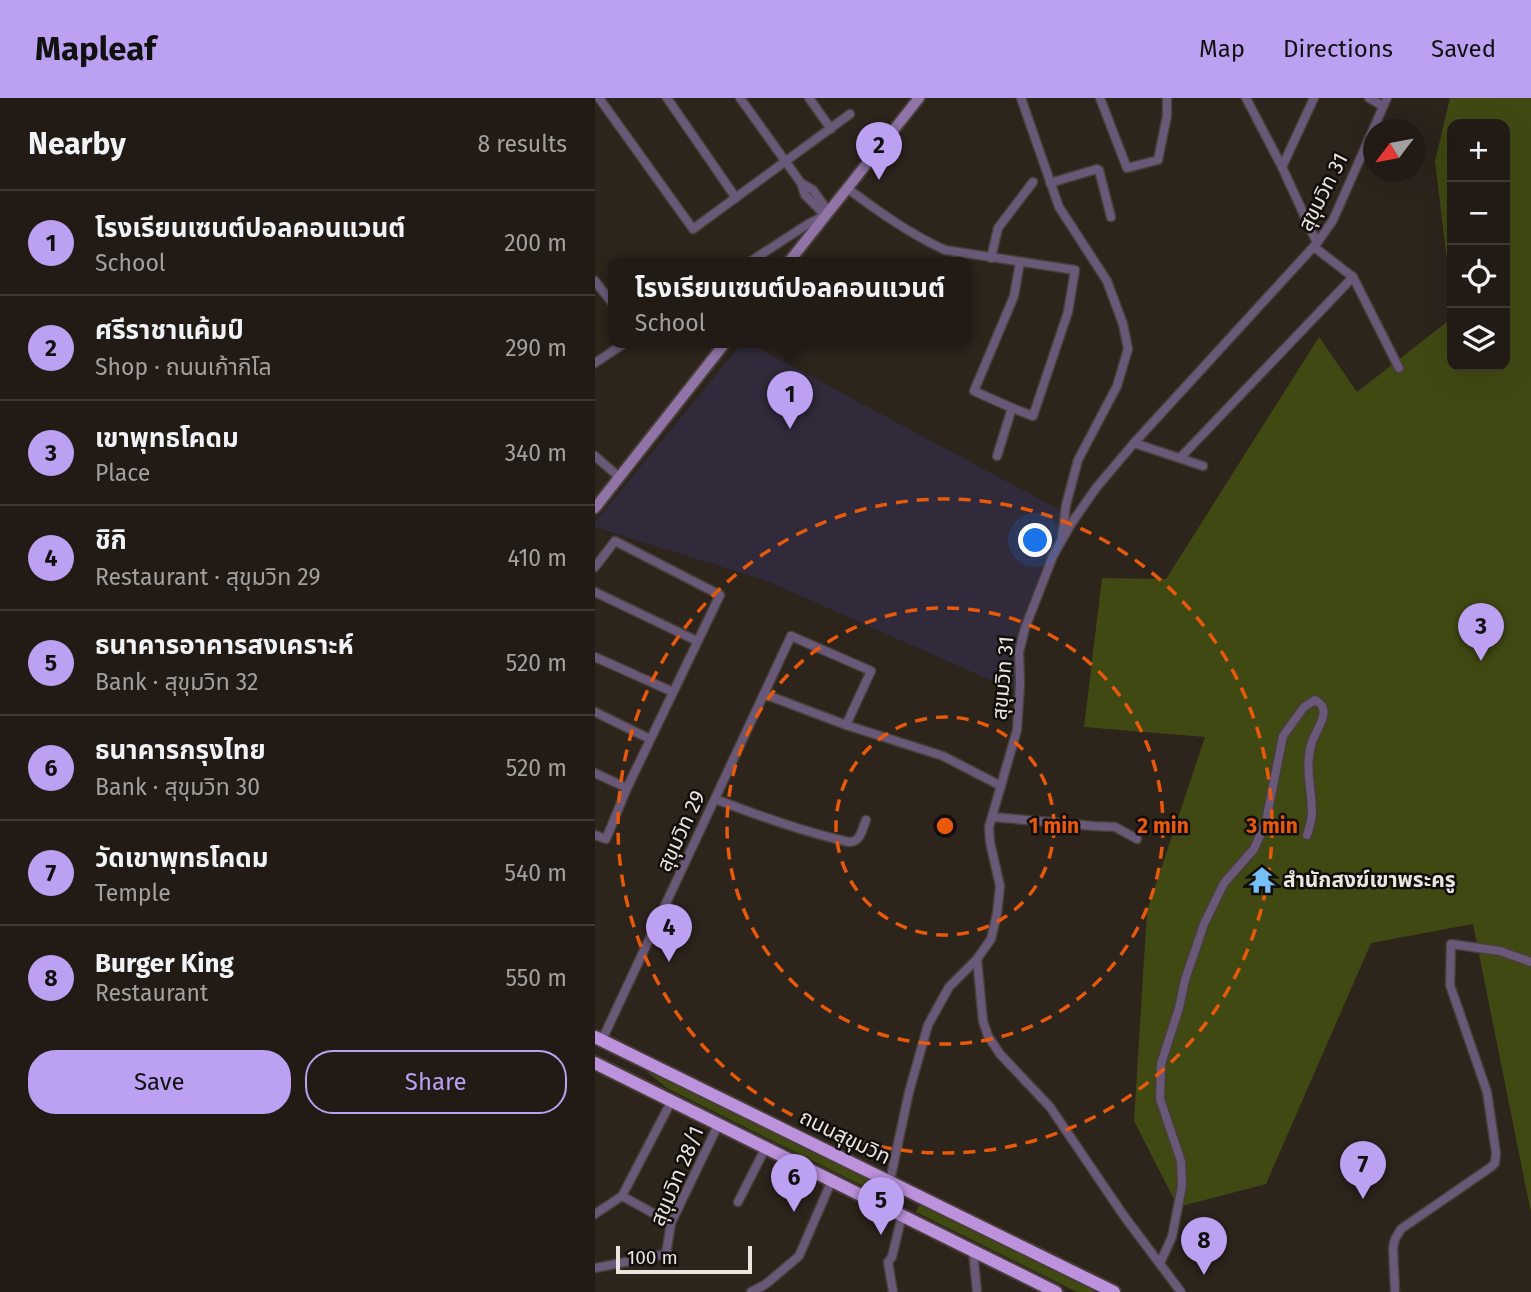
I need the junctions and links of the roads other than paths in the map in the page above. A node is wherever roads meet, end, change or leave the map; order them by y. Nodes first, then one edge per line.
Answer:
1 (599, 98) edge
2 (667, 98) edge
3 (740, 98) edge
4 (809, 98) edge
5 (919, 98) edge
6 (1021, 98) edge
7 (1100, 98) edge
8 (1167, 98) edge
9 (1246, 98) edge
10 (1314, 98) edge
11 (1369, 98) edge
12 (1385, 102) edge
13 (850, 114) dead end
14 (831, 129) junction
15 (785, 161) junction
16 (1282, 167) junction
17 (1033, 182) dead end
18 (1050, 183) junction
19 (848, 188) junction
20 (736, 198) junction
21 (826, 213) junction
22 (1111, 217) dead end
23 (1316, 245) junction
24 (757, 257) edge
25 (793, 257) edge
26 (991, 258) junction
27 (1020, 262) junction
28 (1353, 277) junction
29 (595, 281) edge
30 (608, 298) edge
31 (618, 348) edge
32 (721, 348) edge
33 (595, 363) edge
34 (1399, 368) dead end
35 (1012, 408) junction
36 (1134, 443) junction
37 (595, 456) edge
38 (997, 456) dead end
39 (1180, 458) junction
40 (1203, 466) dead end
41 (619, 477) junction
42 (595, 508) edge
43 (1061, 542) junction
44 (595, 567) edge
45 (595, 592) edge
46 (697, 640) junction
47 (595, 657) edge
48 (673, 692) junction
49 (764, 694) junction
50 (595, 712) edge
51 (846, 725) junction
52 (650, 739) junction
53 (595, 773) edge
54 (1002, 786) junction
55 (627, 788) junction
56 (715, 799) junction
57 (992, 817) junction
58 (866, 820) dead end
59 (595, 835) edge
60 (1307, 835) dead end
61 (1137, 839) dead end
62 (977, 959) junction
63 (1531, 962) edge
64 (598, 1039) edge
65 (595, 1063) edge
66 (672, 1100) junction
67 (719, 1123) junction
68 (767, 1147) junction
69 (832, 1180) junction
70 (890, 1181) junction
71 (622, 1196) junction
72 (738, 1202) dead end
73 (595, 1214) edge
74 (902, 1215) junction
75 (671, 1223) junction
76 (972, 1251) junction
77 (1160, 1263) junction
78 (595, 1268) edge
79 (751, 1292) edge
80 (893, 1292) edge
81 (977, 1292) edge
82 (1056, 1292) edge
83 (1114, 1292) edge
84 (1181, 1292) edge
85 (1395, 1292) edge

1 - 20 street
2 - 20 street
3 - 15 street
4 - 14 street
5 - 19 main road
6 - 18 street
7 - 8 street
9 - 16 street
10 - 16 street
11 - 12 street
12 - 23 street, สุขุมวิท 31
13 - 14 street
14 - 15 street
15 - 20 street
15 - 21 street
16 - 23 street
17 - 26 street
18 - 22 street
18 - 43 street
19 - 21 main road
19 - 26 street
21 - 24 street
21 - 25 main road
23 - 28 street
23 - 36 street, สุขุมวิท 31
26 - 27 street
27 - 35 street
27 - 35 street
28 - 34 street
28 - 39 street
29 - 30 street
31 - 33 street
32 - 41 main road
35 - 38 street
36 - 39 street
36 - 43 street, สุขุมวิท 31
37 - 41 street
39 - 40 street
41 - 42 main road
43 - 54 street, สุขุมวิท 31
44 - 46 street
45 - 46 street
46 - 48 street
47 - 48 street
48 - 52 street
49 - 51 street
49 - 51 street, สุขุมวิท 29
49 - 56 street, สุขุมวิท 29
50 - 52 street
51 - 54 street
52 - 55 street
53 - 55 street
54 - 57 street, สุขุมวิท 31
55 - 59 street
56 - 58 street
56 - 64 street, สุขุมวิท 29
57 - 61 street
57 - 62 street, สุขุมวิท 31
60 - 77 street
62 - 70 street, สุขุมวิท 31
62 - 77 street
63 - 85 street
64 - 70 highway, ถนนสุขุมวิท
65 - 66 highway, ถนนสุขุมวิท
66 - 67 highway, ถนนสุขุมวิท
66 - 71 street
67 - 68 highway, ถนนสุขุมวิท
67 - 75 street, สุขุมวิท 28/1
68 - 69 highway, ถนนสุขุมวิท
68 - 72 street
69 - 74 highway, ถนนสุขุมวิท
69 - 79 street
70 - 83 highway, ถนนสุขุมวิท
71 - 73 street
71 - 75 street
74 - 76 highway, ถนนสุขุมวิท
74 - 80 street
75 - 78 street, สุขุมวิท 28/1
76 - 81 street
76 - 82 highway, ถนนสุขุมวิท
77 - 84 street

